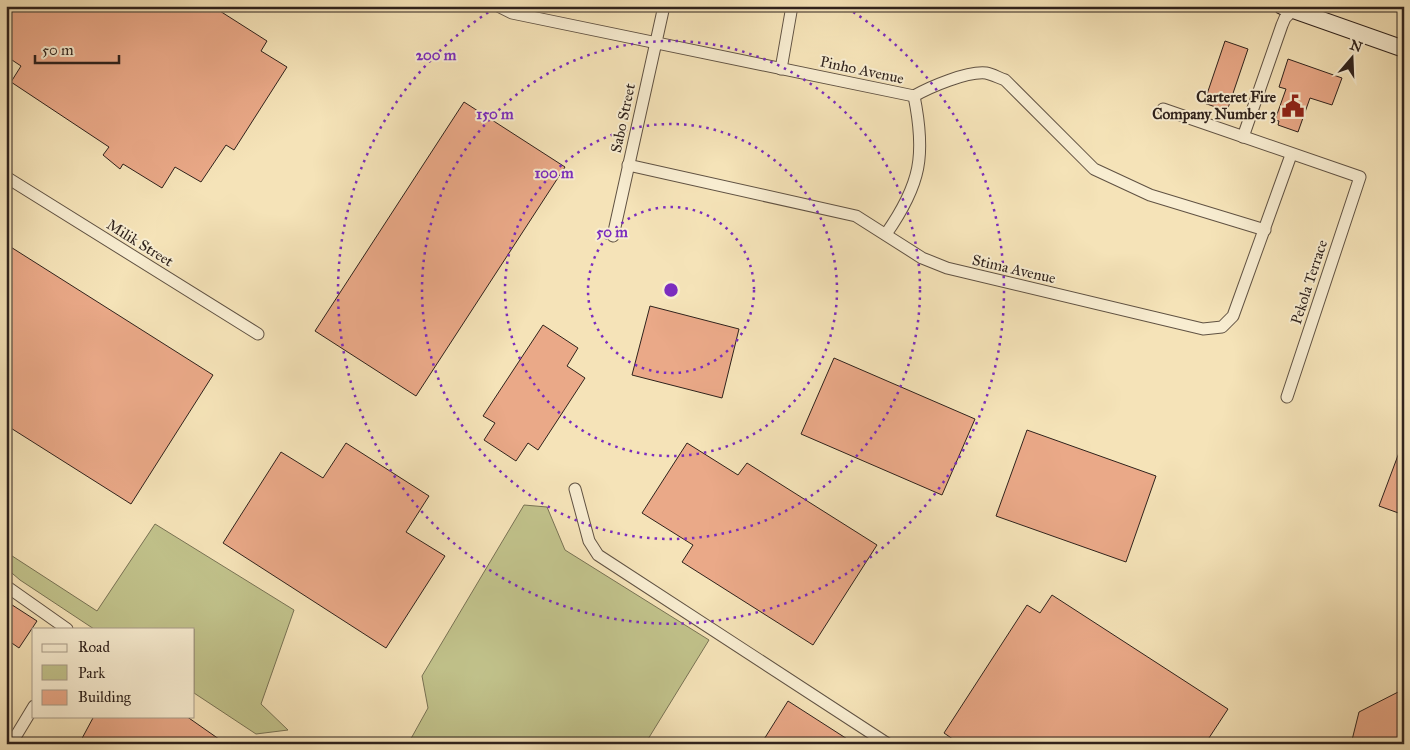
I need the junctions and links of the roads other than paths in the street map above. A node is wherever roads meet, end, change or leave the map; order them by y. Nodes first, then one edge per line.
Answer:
1 (498, 6) edge
2 (664, 6) edge
3 (792, 6) edge
4 (1291, 8) edge
5 (655, 43) junction
6 (1404, 49) edge
7 (780, 69) junction
8 (914, 96) junction
9 (1163, 110) dead end
10 (1243, 137) junction
11 (1291, 154) junction
12 (628, 165) junction
13 (6, 177) edge
14 (1265, 230) junction
15 (886, 234) junction
16 (613, 236) dead end
17 (258, 334) dead end
18 (1287, 397) dead end
19 (575, 489) dead end
20 (6, 586) edge
21 (66, 628) edge
22 (32, 709) edge
23 (11, 744) edge
24 (888, 744) edge

1 - 5 street, Pinho Avenue
2 - 5 street, Sabo Street
3 - 7 street
4 - 6 main road
4 - 10 street
5 - 7 street, Pinho Avenue
5 - 12 street, Sabo Street
7 - 8 street, Pinho Avenue
8 - 14 street, Pinho Avenue
8 - 15 street
9 - 10 street
10 - 11 street
11 - 14 street, Stima Avenue
11 - 18 street, Pekola Terrace
12 - 15 street, Stima Avenue
12 - 16 street, Sabo Street
13 - 17 street, Milik Street
14 - 15 street, Stima Avenue
19 - 24 street
20 - 21 street
22 - 23 street

